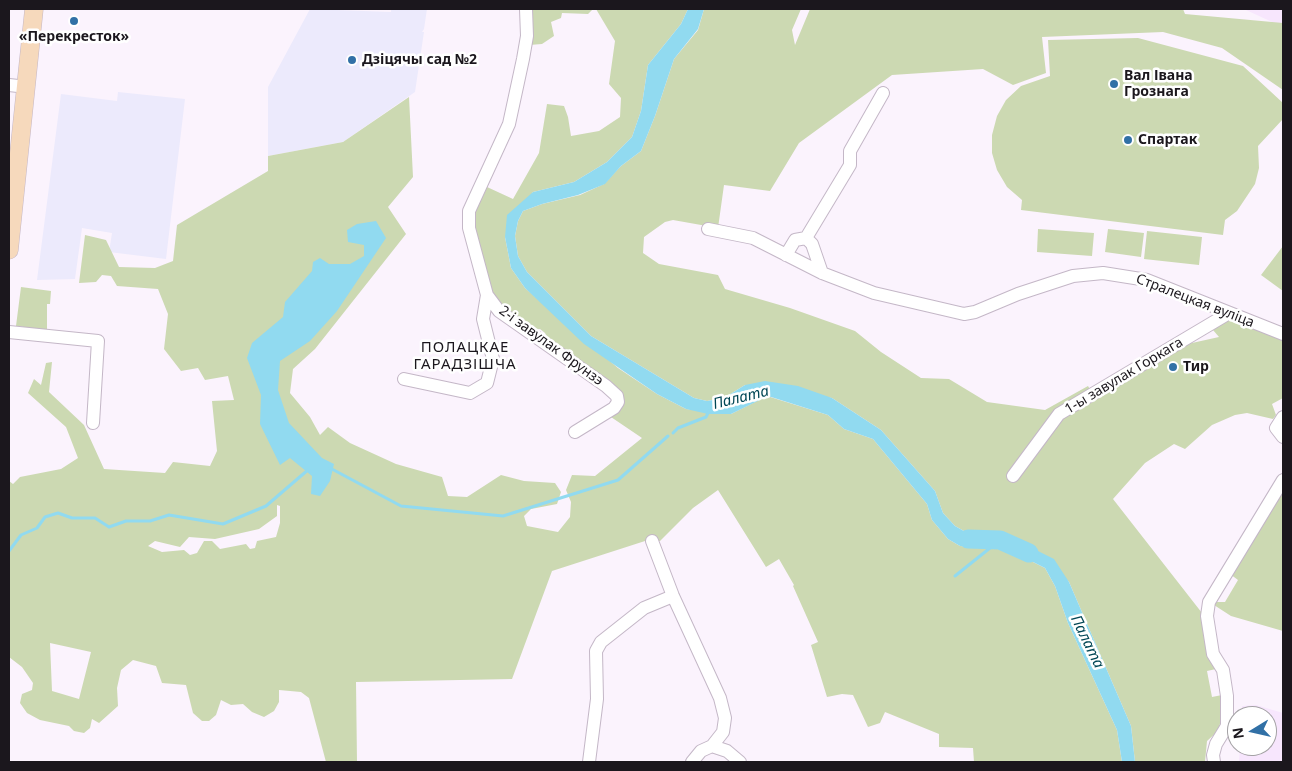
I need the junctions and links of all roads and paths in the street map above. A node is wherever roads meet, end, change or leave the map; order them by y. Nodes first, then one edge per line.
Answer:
1 (34, 9) edge
2 (526, 9) edge
3 (9, 85) edge
4 (27, 87) junction
5 (883, 93) dead end
6 (11, 215) edge
7 (708, 229) dead end
8 (806, 238) junction
9 (9, 250) edge
10 (786, 255) junction
11 (822, 273) junction
12 (487, 295) junction
13 (1229, 313) junction
14 (9, 332) edge
15 (1283, 334) edge
16 (404, 379) dead end
17 (1283, 417) edge
18 (93, 423) dead end
19 (575, 432) dead end
20 (1283, 437) edge
21 (1013, 476) dead end
22 (1283, 480) edge
23 (652, 540) dead end
24 (673, 596) junction
25 (712, 746) junction
26 (589, 762) edge
27 (692, 762) edge
28 (740, 762) edge
29 (1214, 762) edge

1 - 4 main road
2 - 12 street, 2-і завулак Фрунзэ
3 - 4 street
4 - 6 main road
5 - 8 street
6 - 9 main road
7 - 10 street, Стралецкая вуліца
8 - 10 street
8 - 11 street
10 - 11 street, Стралецкая вуліца
11 - 13 street, Стралецкая вуліца
12 - 16 street
12 - 19 street, 2-і завулак Фрунзэ
13 - 15 street, Стралецкая вуліца
13 - 21 street, 1-ы завулак Горкага
14 - 18 street
17 - 20 street
22 - 29 street
23 - 24 street
24 - 25 street
24 - 26 street
25 - 27 street
25 - 28 street

